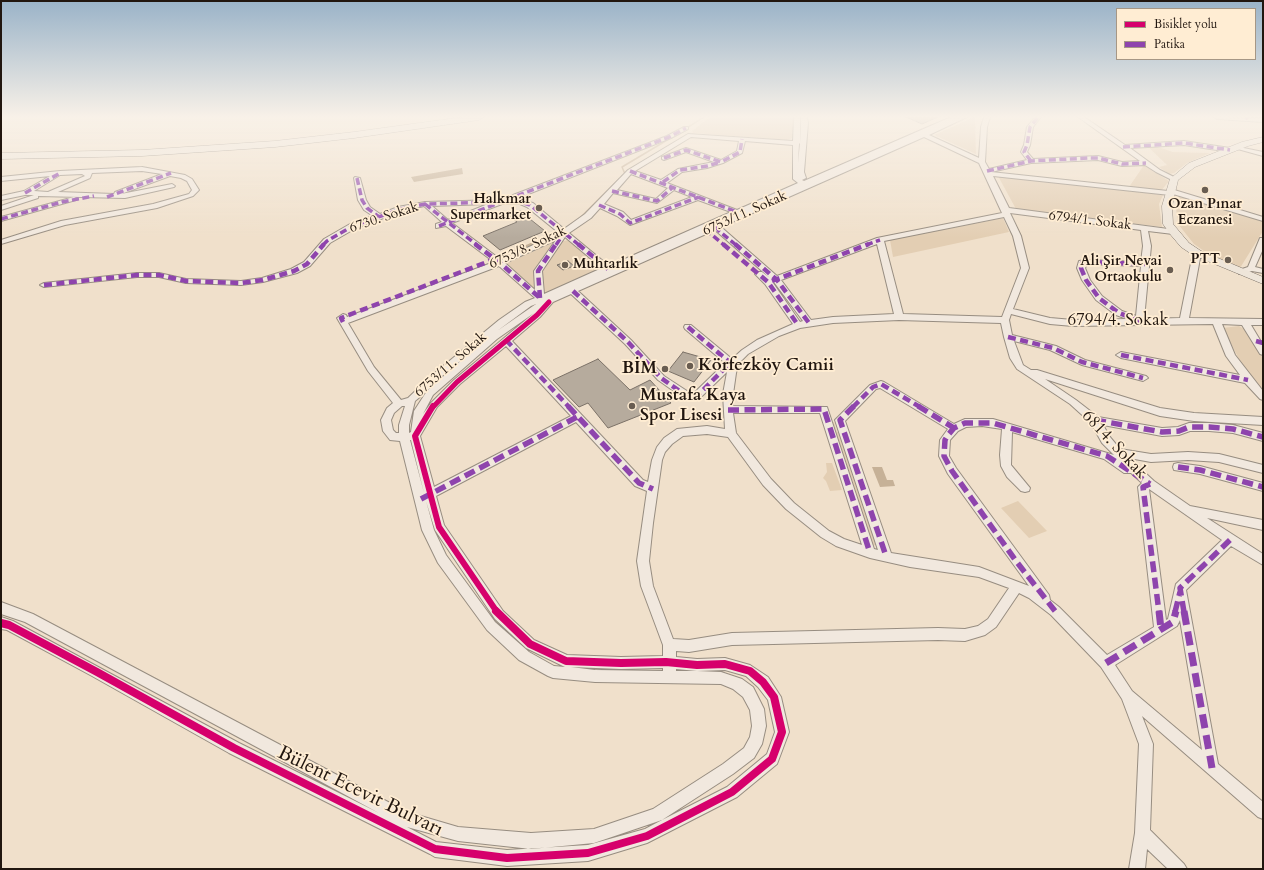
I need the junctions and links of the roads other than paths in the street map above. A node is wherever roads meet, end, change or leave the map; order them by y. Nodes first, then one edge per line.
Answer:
1 (614, 158) edge
2 (652, 158) edge
3 (708, 158) edge
4 (729, 158) edge
5 (795, 158) edge
6 (803, 158) edge
7 (862, 158) edge
8 (870, 158) edge
9 (973, 158) edge
10 (982, 158) edge
11 (1028, 158) edge
12 (1139, 158) edge
13 (1210, 158) edge
14 (1031, 161) junction
15 (721, 162) junction
16 (982, 162) junction
17 (1146, 163) junction
18 (802, 169) junction
19 (630, 171) junction
20 (82, 172) junction
21 (988, 172) junction
22 (60, 173) junction
23 (171, 173) junction
24 (820, 176) junction
25 (357, 178) dead end
26 (796, 178) junction
27 (1174, 179) junction
28 (1, 180) edge
29 (663, 182) junction
30 (808, 184) junction
31 (172, 186) dead end
32 (672, 188) junction
33 (794, 188) junction
34 (612, 191) junction
35 (1170, 192) junction
36 (25, 193) junction
37 (44, 194) junction
38 (94, 196) junction
39 (107, 197) junction
40 (699, 197) junction
41 (1, 198) edge
42 (501, 202) junction
43 (425, 204) junction
44 (599, 205) junction
45 (1, 208) edge
46 (737, 212) junction
47 (1006, 212) junction
48 (379, 217) junction
49 (1, 219) edge
50 (1263, 219) edge
51 (443, 224) junction
52 (716, 226) junction
53 (1144, 228) junction
54 (704, 232) junction
55 (1173, 232) junction
56 (564, 233) junction
57 (880, 240) junction
58 (1263, 240) edge
59 (1, 242) edge
60 (1197, 254) junction
61 (497, 261) junction
62 (1145, 264) junction
63 (608, 268) junction
64 (1251, 268) junction
65 (1263, 271) edge
66 (1242, 272) junction
67 (772, 281) junction
68 (1263, 281) edge
69 (44, 285) dead end
70 (573, 291) junction
71 (545, 300) junction
72 (1009, 311) junction
73 (899, 317) junction
74 (1005, 320) junction
75 (1140, 321) junction
76 (1184, 321) junction
77 (1216, 321) junction
78 (1244, 321) junction
79 (1263, 322) edge
80 (809, 323) junction
81 (798, 325) junction
82 (688, 327) dead end
83 (1008, 337) junction
84 (506, 340) junction
85 (1260, 342) edge
86 (1263, 352) edge
87 (1121, 355) dead end
88 (732, 364) junction
89 (1020, 367) junction
90 (1143, 378) dead end
91 (1248, 380) junction
92 (1263, 397) edge
93 (411, 400) junction
94 (399, 404) junction
95 (728, 410) junction
96 (577, 417) junction
97 (1095, 420) junction
98 (1263, 421) edge
99 (1007, 426) junction
100 (954, 428) junction
101 (731, 434) junction
102 (410, 437) junction
103 (1263, 437) edge
104 (1117, 452) junction
105 (1178, 467) dead end
106 (1263, 468) edge
107 (1150, 484) junction
108 (1263, 487) edge
109 (1025, 488) dead end
110 (653, 489) junction
111 (426, 497) junction
112 (1187, 509) junction
113 (1263, 525) edge
114 (1230, 540) junction
115 (870, 553) junction
116 (886, 556) junction
117 (1263, 560) edge
118 (1017, 586) junction
119 (1180, 588) junction
120 (1, 608) edge
121 (1055, 611) junction
122 (1, 623) edge
123 (1161, 629) junction
124 (669, 645) junction
125 (669, 663) junction
126 (1106, 663) junction
127 (670, 678) junction
128 (1127, 695) junction
129 (1212, 768) junction
130 (1263, 812) edge
131 (1142, 833) junction
132 (1137, 869) edge
133 (1179, 869) edge

1 - 42 street
2 - 19 street, 6753/8. Sokak
3 - 15 street
4 - 15 street
5 - 26 street
6 - 18 street
7 - 24 street, 6753/11. Sokak
8 - 30 street, 6753/11. Sokak
9 - 16 street
10 - 16 street
11 - 14 street
12 - 17 street
13 - 27 main road
14 - 17 street
14 - 21 street
15 - 29 street
16 - 21 street
17 - 27 street
18 - 24 street
18 - 30 street
19 - 29 street
19 - 34 street, 6753/8. Sokak
20 - 22 street
20 - 23 street
20 - 37 street
21 - 35 street
21 - 47 street
22 - 28 street
22 - 36 street
23 - 39 street
23 - 59 street
24 - 30 street, 6753/11. Sokak
25 - 48 street
26 - 30 street
26 - 33 street
27 - 35 main road
29 - 32 street
30 - 33 street, 6753/11. Sokak
30 - 52 street, 6753/11. Sokak
31 - 39 street
32 - 34 street
32 - 40 street
33 - 46 street, 6753/11. Sokak
34 - 44 street, 6753/8. Sokak
35 - 50 street
35 - 55 main road
36 - 37 street
36 - 41 street
37 - 38 street
37 - 45 street
38 - 39 street
38 - 49 street
40 - 44 street
40 - 46 street
42 - 43 street, 6730. Sokak
42 - 51 street
42 - 56 street, 6730. Sokak
43 - 48 street, 6730. Sokak
43 - 51 street
44 - 56 street, 6753/8. Sokak
46 - 63 street, 6753/11. Sokak
47 - 53 street, 6794/1. Sokak
47 - 57 street, 6794/1. Sokak
47 - 72 street
48 - 69 street, 6730. Sokak
51 - 61 street
52 - 54 street, 6753/11. Sokak
52 - 67 street
53 - 55 street, 6794/1. Sokak
53 - 62 street
54 - 67 street
54 - 70 street, 6753/11. Sokak
55 - 60 main road
56 - 61 street, 6753/8. Sokak
56 - 63 street, 6730. Sokak
56 - 71 street
57 - 67 street, 6794/1. Sokak
57 - 73 street
58 - 64 street
60 - 66 main road
60 - 76 street, 6794/4. Sokak
61 - 71 street
61 - 94 street, 6753/8. Sokak
62 - 75 street
62 - 75 street
63 - 71 street, 6753/11. Sokak
64 - 65 street
64 - 66 street
66 - 68 main road
67 - 80 street
67 - 81 street
70 - 71 street, 6753/11. Sokak
70 - 88 street
71 - 84 street
71 - 93 street, 6753/11. Sokak
71 - 102 street, 6753/11. Sokak
72 - 74 street
72 - 75 street, 6794/4. Sokak
73 - 74 street
73 - 80 street
74 - 83 street
75 - 76 street, 6794/4. Sokak
76 - 77 street
77 - 78 street
77 - 91 street
78 - 79 street
78 - 85 street
80 - 81 street
81 - 88 street
82 - 88 street
83 - 89 street
83 - 90 street
84 - 96 street
84 - 102 street
85 - 86 street
87 - 91 street
88 - 95 street
89 - 97 street, 6814. Sokak
89 - 98 street
91 - 92 street
93 - 94 street, 6753/11. Sokak
93 - 102 street, Bülent Ecevit Bulvarı
94 - 102 street, 6753/11. Sokak
95 - 101 street
95 - 115 street
96 - 110 street
96 - 111 street
97 - 103 street
97 - 104 street, 6814. Sokak
99 - 100 street
99 - 107 street
99 - 109 street
100 - 116 street
100 - 121 street
101 - 110 street
101 - 115 street
102 - 111 street, Bülent Ecevit Bulvarı
104 - 106 street
104 - 107 street, 6814. Sokak
105 - 108 street
107 - 112 street, 6814. Sokak
107 - 123 street
110 - 124 street
111 - 125 street, Bülent Ecevit Bulvarı
111 - 127 street, Bülent Ecevit Bulvarı
112 - 113 street, 6814. Sokak
112 - 114 street, 6814. Sokak
114 - 117 street, 6814. Sokak
114 - 119 street
115 - 116 street
116 - 118 street
118 - 121 street
118 - 124 street
119 - 123 street
119 - 129 street
120 - 127 street, Bülent Ecevit Bulvarı
121 - 126 street
122 - 125 street, Bülent Ecevit Bulvarı
123 - 126 street
124 - 125 street
125 - 127 street
126 - 128 street
128 - 129 street
128 - 131 street
129 - 130 street
131 - 132 street
131 - 133 street

